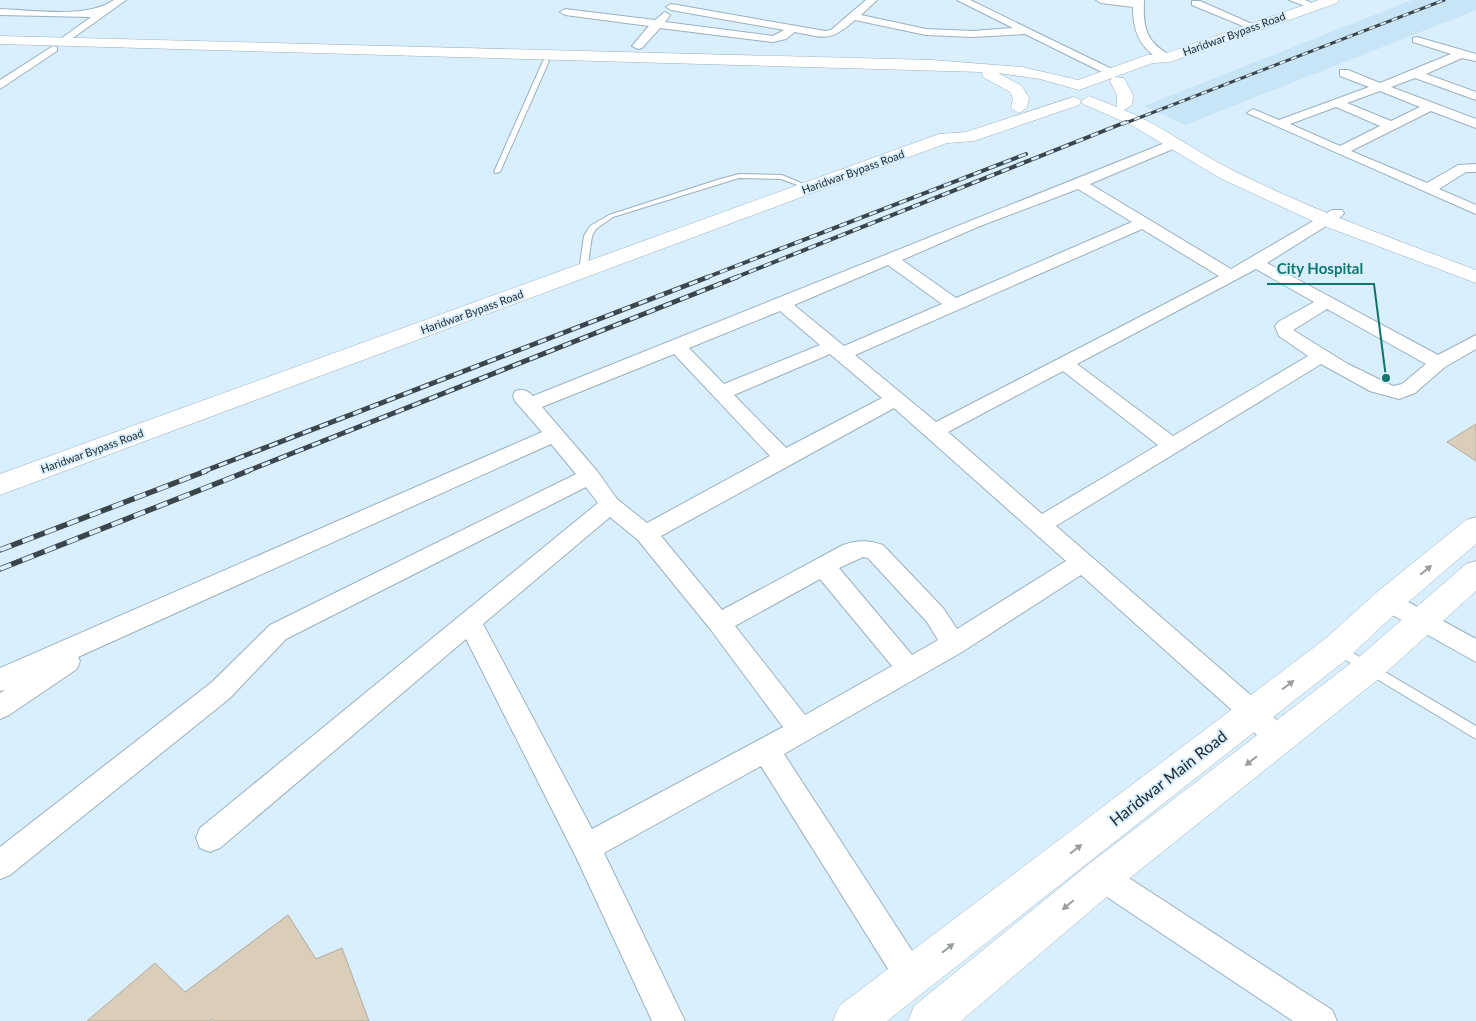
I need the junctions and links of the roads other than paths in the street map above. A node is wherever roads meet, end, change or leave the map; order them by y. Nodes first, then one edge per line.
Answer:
1 (46, 0) edge
2 (121, 0) edge
3 (872, 0) edge
4 (962, 0) edge
5 (1101, 0) edge
6 (1294, 0) edge
7 (1332, 0) edge
8 (1139, 3) edge
9 (1196, 3) dead end
10 (673, 4) edge
11 (1313, 6) junction
12 (108, 9) junction
13 (0, 12) edge
14 (565, 12) dead end
15 (26, 13) junction
16 (854, 17) junction
17 (659, 23) junction
18 (1254, 26) junction
19 (793, 28) junction
20 (1026, 31) junction
21 (0, 40) edge
22 (1417, 40) dead end
23 (58, 45) junction
24 (638, 46) dead end
25 (0, 48) edge
26 (1461, 54) junction
27 (1476, 58) edge
28 (1166, 59) junction
29 (546, 61) junction
30 (1344, 73) dead end
31 (988, 74) junction
32 (1415, 74) junction
33 (1115, 76) junction
34 (0, 86) edge
35 (1053, 86) junction
36 (1381, 87) junction
37 (1085, 91) junction
38 (1476, 96) edge
39 (1336, 103) junction
40 (1124, 105) junction
41 (1430, 107) junction
42 (1019, 108) junction
43 (1253, 113) dead end
44 (1279, 124) junction
45 (1476, 124) edge
46 (1391, 126) junction
47 (945, 138) junction
48 (1175, 143) junction
49 (1340, 151) junction
50 (1476, 168) edge
51 (497, 172) dead end
52 (1079, 184) junction
53 (810, 188) junction
54 (1428, 189) junction
55 (1476, 210) edge
56 (1331, 216) junction
57 (1143, 223) junction
58 (889, 258) junction
59 (1256, 263) junction
60 (1476, 266) edge
61 (583, 271) junction
62 (1231, 276) junction
63 (1476, 277) edge
64 (1326, 302) junction
65 (782, 304) junction
66 (954, 305) junction
67 (1476, 341) edge
68 (676, 345) junction
69 (838, 350) junction
70 (1322, 356) junction
71 (1064, 363) junction
72 (1438, 363) junction
73 (723, 392) junction
74 (896, 399) junction
75 (934, 431) junction
76 (553, 435) junction
77 (1172, 446) junction
78 (784, 458) junction
79 (590, 476) junction
80 (0, 485) edge
81 (610, 505) junction
82 (1039, 526) junction
83 (1476, 528) edge
84 (646, 534) junction
85 (1082, 563) junction
86 (824, 567) junction
87 (1476, 573) edge
88 (1388, 601) junction
89 (1422, 621) junction
90 (470, 622) junction
91 (720, 623) junction
92 (109, 633) junction
93 (954, 644) junction
94 (1336, 648) junction
95 (1476, 651) edge
96 (1370, 667) junction
97 (909, 669) junction
98 (0, 680) edge
99 (0, 707) edge
100 (1252, 712) junction
101 (802, 731) junction
102 (1476, 733) edge
103 (1278, 740) junction
104 (766, 750) junction
105 (210, 838) dead end
106 (586, 847) junction
107 (0, 865) edge
108 (1102, 877) junction
109 (911, 977) junction
110 (669, 1021) edge
111 (854, 1021) edge
112 (929, 1021) edge
113 (1321, 1021) edge

1 - 15 street
2 - 12 street
3 - 16 street
4 - 20 street
5 - 8 street
6 - 11 street
7 - 11 main road, Haridwar Bypass Road
8 - 28 street
9 - 18 street
10 - 17 street
10 - 19 street
11 - 18 main road, Haridwar Bypass Road
12 - 15 street
12 - 23 street
13 - 15 street
14 - 17 street
16 - 19 street
16 - 20 street
17 - 19 street
17 - 24 street
18 - 28 main road, Haridwar Bypass Road
20 - 33 street
21 - 23 main road
22 - 26 street
23 - 25 main road
23 - 29 main road
23 - 34 street
23 - 35 main road
26 - 27 street
26 - 32 street
28 - 33 main road, Haridwar Bypass Road
29 - 31 main road
29 - 51 lane
30 - 36 street
31 - 35 main road
31 - 42 main road
32 - 36 street
32 - 38 street
33 - 37 main road, Haridwar Bypass Road
33 - 40 main road
35 - 37 main road
35 - 42 main road, Haridwar Bypass Road
36 - 39 street
36 - 41 street
37 - 40 main road
37 - 47 main road, Haridwar Bypass Road
37 - 48 main road
39 - 44 street
39 - 46 street
40 - 56 main road
41 - 45 street
41 - 46 street
42 - 47 main road, Haridwar Bypass Road
43 - 44 street
44 - 49 street
46 - 49 street
47 - 53 main road, Haridwar Bypass Road
48 - 52 street
48 - 56 main road
49 - 54 street
50 - 54 street
52 - 57 street
52 - 58 street
53 - 61 main road, Haridwar Bypass Road
53 - 61 lane
54 - 55 street
56 - 59 street
56 - 60 main road
56 - 63 main road
57 - 62 street
57 - 66 street
58 - 65 street
58 - 66 street
59 - 62 street
59 - 64 street
61 - 80 main road, Haridwar Bypass Road
62 - 71 street
64 - 70 street
64 - 72 street
65 - 68 street
65 - 69 street
66 - 69 street
67 - 72 street
68 - 73 street
68 - 76 street
69 - 73 street
69 - 74 street
70 - 72 street
70 - 77 street
71 - 75 street
71 - 77 street
73 - 78 street
74 - 75 street
74 - 78 street
75 - 82 street
76 - 79 street
76 - 92 street
77 - 82 street
78 - 84 street
79 - 81 street
79 - 107 street
81 - 84 street
81 - 90 street
82 - 85 street
88 -> 83 main road, Haridwar Main Road
84 - 91 street
85 - 93 street
85 - 100 street
86 - 91 street
86 - 93 street
86 - 97 street
87 - 89 main road
88 - 89 street
88 - 94 main road, Haridwar Main Road
89 - 95 street
89 - 96 main road
90 - 105 street
90 - 106 street
91 - 101 street
92 - 98 street
92 - 99 street
93 - 97 street
94 - 96 lane
100 -> 94 main road, Haridwar Main Road
96 - 102 lane
96 - 103 main road
97 - 101 street
100 - 103 street
109 -> 100 main road, Haridwar Main Road
101 - 104 street
103 -> 108 main road
104 - 106 street
104 - 109 street
106 - 110 street
108 -> 112 main road
108 - 113 street
109 - 111 main road, Haridwar Main Road

